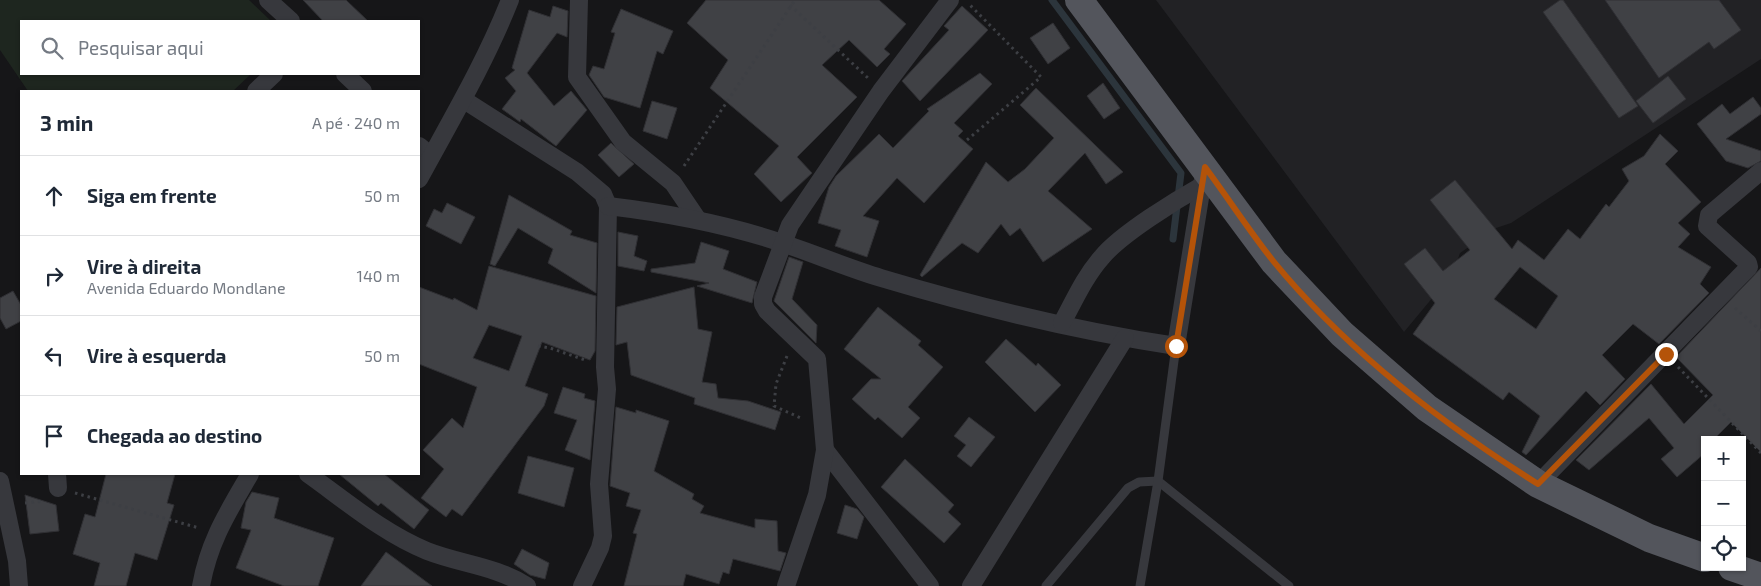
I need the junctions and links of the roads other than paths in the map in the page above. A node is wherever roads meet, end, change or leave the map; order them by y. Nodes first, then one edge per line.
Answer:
1 (268, 0) edge
2 (510, 0) edge
3 (579, 0) edge
4 (950, 0) edge
5 (1079, 0) edge
6 (290, 20) edge
7 (273, 75) edge
8 (346, 75) edge
9 (257, 90) edge
10 (362, 90) edge
11 (464, 100) junction
12 (425, 151) edge
13 (1761, 171) edge
14 (420, 174) edge
15 (1204, 176) junction
16 (608, 206) junction
17 (698, 220) junction
18 (782, 243) junction
19 (1062, 323) junction
20 (1125, 338) junction
21 (1176, 346) junction
22 (825, 450) junction
23 (249, 475) edge
24 (309, 475) edge
25 (0, 480) edge
26 (1158, 481) junction
27 (1538, 484) junction
28 (1701, 557) edge
29 (1744, 571) edge
30 (1761, 577) edge
31 (19, 586) edge
32 (201, 586) edge
33 (527, 586) edge
34 (582, 586) edge
35 (786, 586) edge
36 (930, 586) edge
37 (971, 586) edge
38 (1046, 586) edge
39 (1140, 586) edge
40 (1289, 586) edge

1 - 6 street
2 - 11 street
3 - 17 street
4 - 18 street
5 - 15 main road
7 - 9 street
8 - 10 street
11 - 12 street
11 - 16 street
12 - 14 street
13 - 27 street
15 - 19 street
15 - 21 street
15 - 27 main road
16 - 17 street
16 - 34 street
17 - 18 street
18 - 19 street
18 - 22 street
19 - 20 street
20 - 21 street
20 - 37 street
21 - 26 lane
22 - 35 street
22 - 36 street
23 - 32 street
24 - 33 street
25 - 31 street
26 - 38 lane
26 - 39 lane
26 - 40 lane
27 - 28 main road
29 - 30 main road

